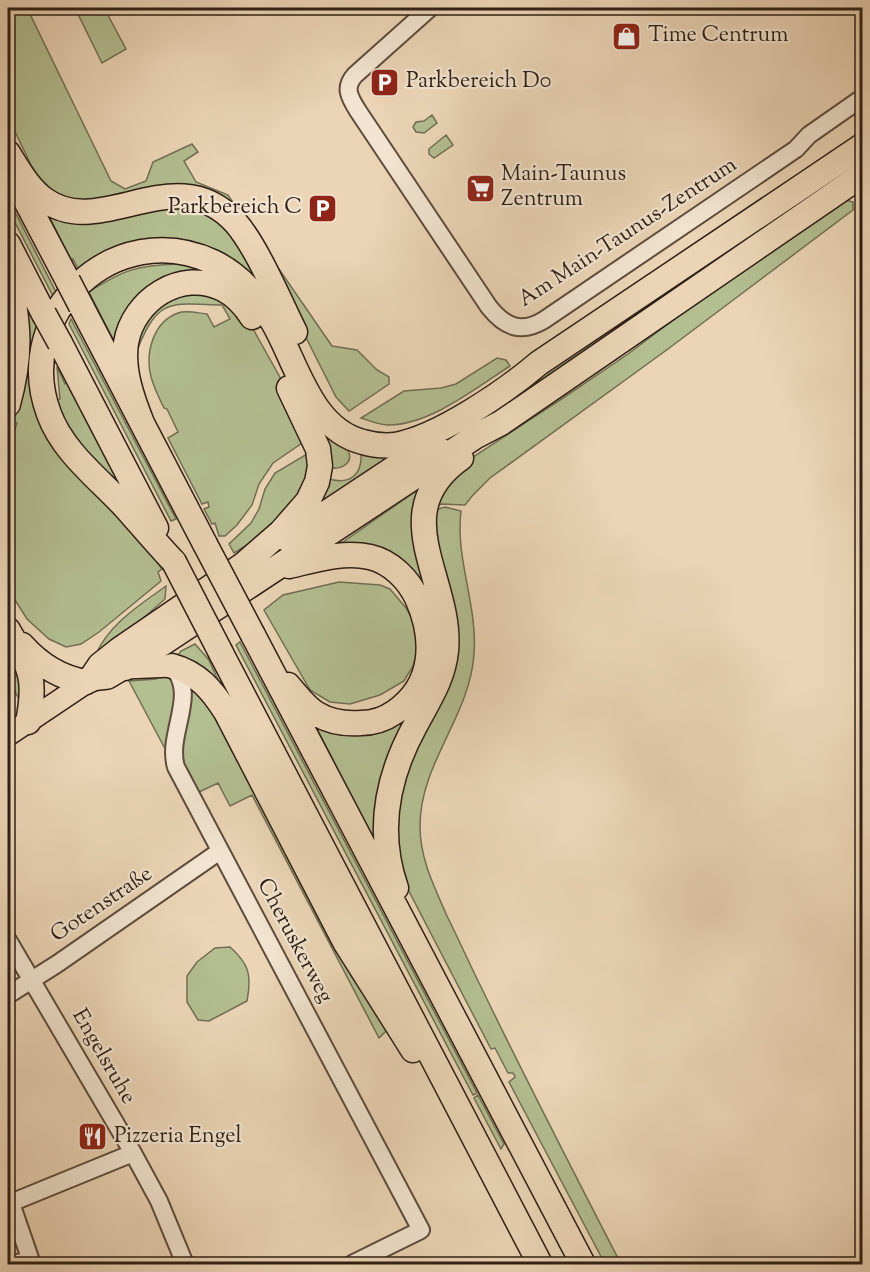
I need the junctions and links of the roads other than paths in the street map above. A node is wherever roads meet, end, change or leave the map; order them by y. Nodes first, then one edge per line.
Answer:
1 (430, 8) edge
2 (862, 98) edge
3 (862, 146) edge
4 (8, 153) edge
5 (8, 167) edge
6 (862, 175) edge
7 (8, 244) edge
8 (8, 272) edge
9 (539, 363) junction
10 (8, 404) edge
11 (483, 404) junction
12 (142, 423) junction
13 (501, 423) junction
14 (174, 562) junction
15 (243, 565) junction
16 (275, 570) junction
17 (8, 630) edge
18 (253, 635) junction
19 (172, 666) junction
20 (125, 668) junction
21 (88, 681) junction
22 (28, 722) junction
23 (8, 735) edge
24 (220, 851) junction
25 (8, 940) edge
26 (416, 947) junction
27 (32, 979) junction
28 (8, 994) edge
29 (474, 1138) junction
30 (133, 1153) junction
31 (9, 1204) edge
32 (31, 1262) edge
33 (13, 1264) edge
34 (185, 1264) edge
35 (352, 1264) edge
36 (540, 1264) edge
37 (583, 1264) edge

1 - 2 street, Am Main-Taunus-Zentrum
3 - 9 highway
4 - 9 highway
5 - 12 highway, bridge
6 - 13 highway
7 - 14 highway, bridge
8 - 10 highway
9 - 11 highway
11 - 14 highway
11 - 15 highway
12 - 15 highway
12 - 18 highway, bridge
13 - 16 highway
13 - 26 highway
14 - 29 highway, bridge
15 - 21 highway
16 - 18 highway
16 - 20 highway
17 - 21 highway
17 - 22 highway
18 - 26 highway
19 - 20 main road
19 - 24 street, Cheruskerweg
19 - 29 highway
20 - 21 main road
21 - 22 main road
22 - 23 main road
24 - 27 street, Gotenstraße
24 - 35 street, Cheruskerweg
25 - 27 street, Engelsruhe
26 - 37 highway
27 - 28 street, Gotenstraße
27 - 30 street, Engelsruhe
29 - 36 highway
30 - 31 street
30 - 34 street, Engelsruhe
31 - 32 street
32 - 33 street

